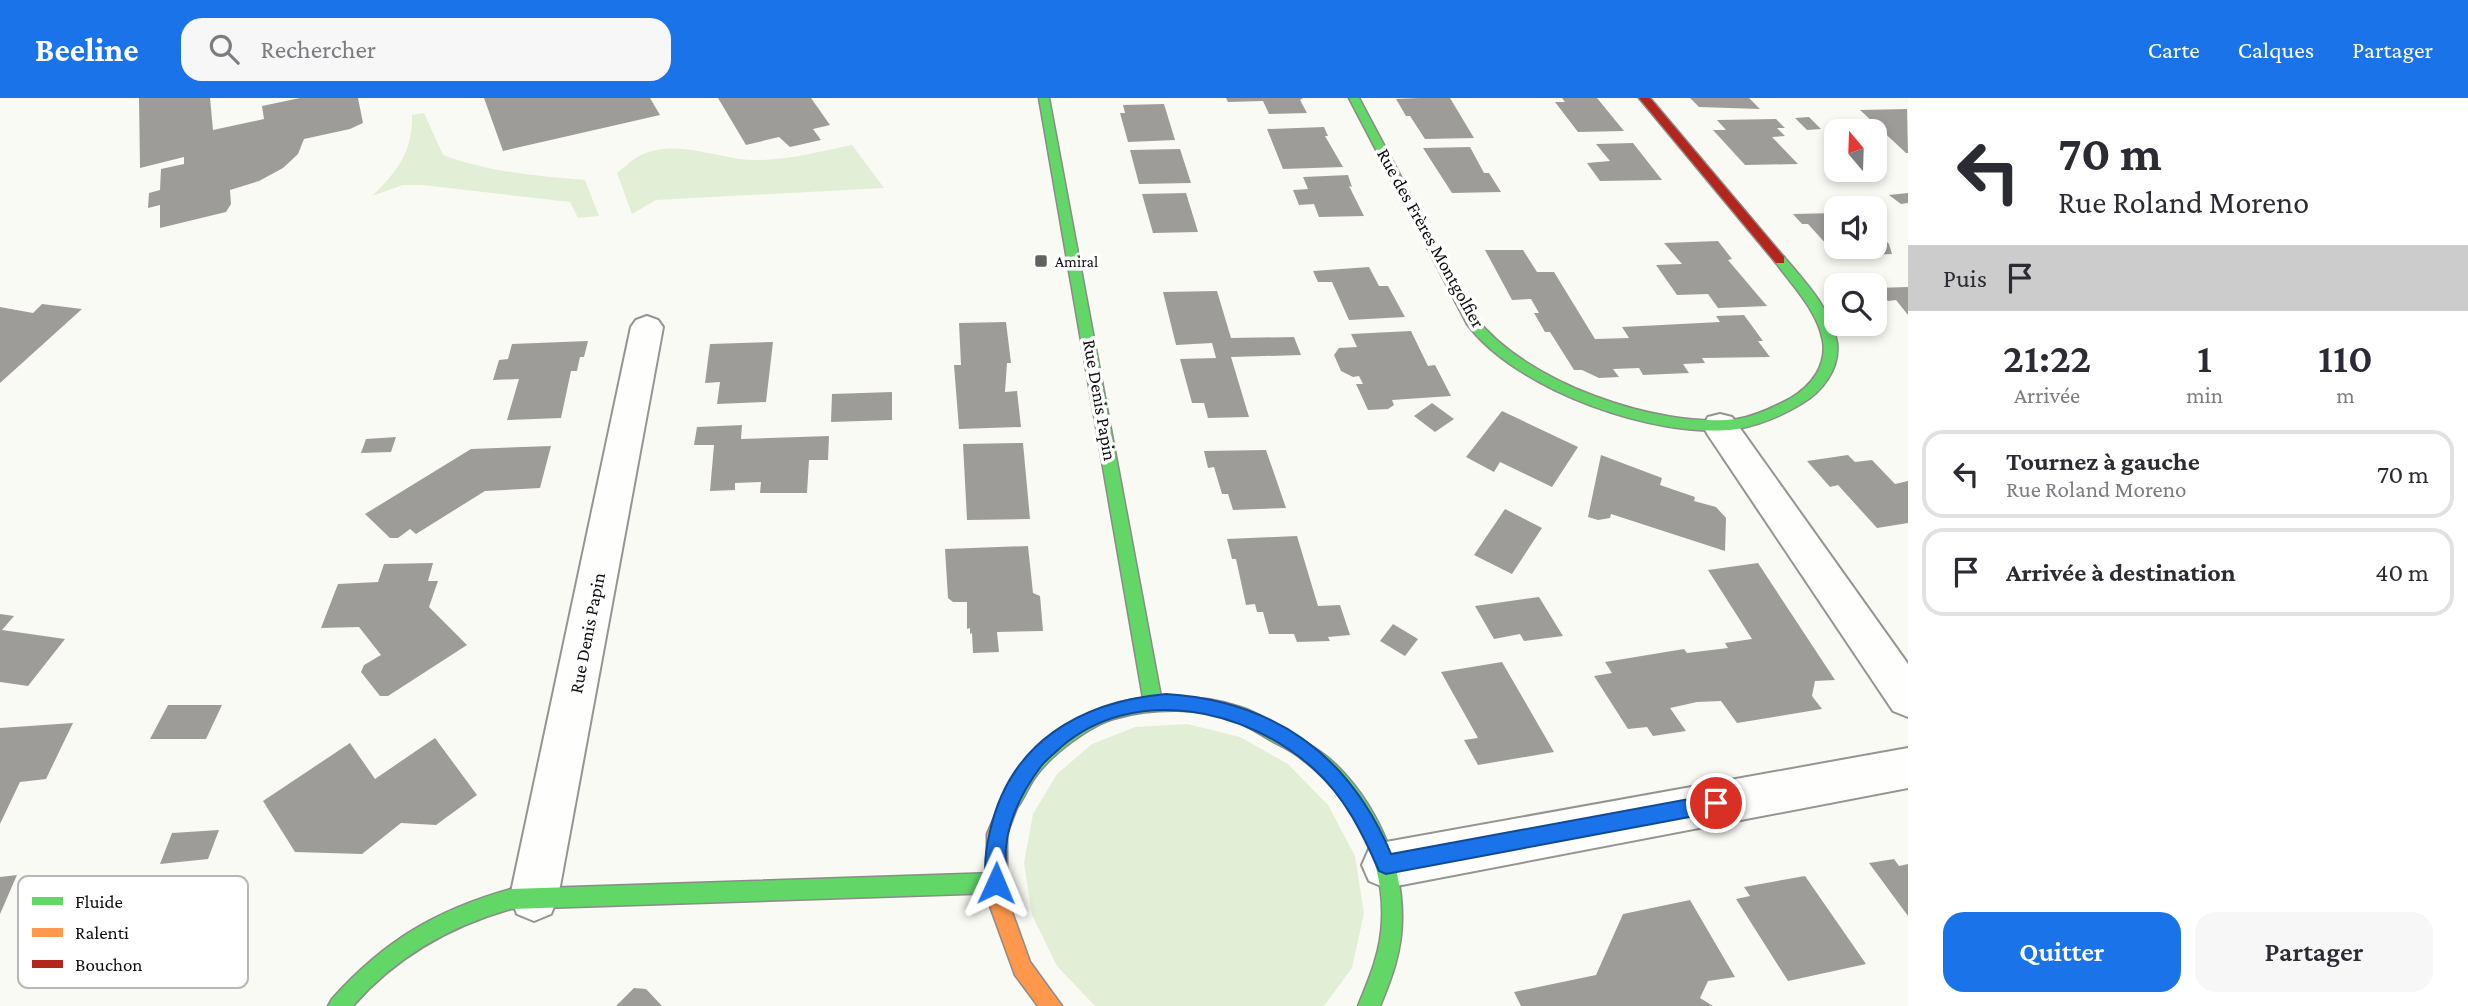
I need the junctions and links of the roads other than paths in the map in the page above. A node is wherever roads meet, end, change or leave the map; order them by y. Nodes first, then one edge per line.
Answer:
1 (1044, 98) edge
2 (1354, 98) edge
3 (1644, 98) edge
4 (647, 327) dead end
5 (1720, 426) junction
6 (1908, 698) edge
7 (1153, 703) junction
8 (1908, 768) edge
9 (1386, 865) junction
10 (996, 883) junction
11 (534, 897) junction
12 (339, 1006) edge
13 (1051, 1006) edge
14 (1369, 1006) edge

1 - 7 street, Rue Denis Papin
2 - 5 street, Rue des Frères Montgolfier
3 - 5 street, Rue des Frères Montgolfier
4 - 11 street, Rue Denis Papin
5 - 6 street
7 - 9 street
7 - 10 street
8 - 9 street
9 - 14 street
10 - 11 street
10 - 13 street
11 - 12 street

